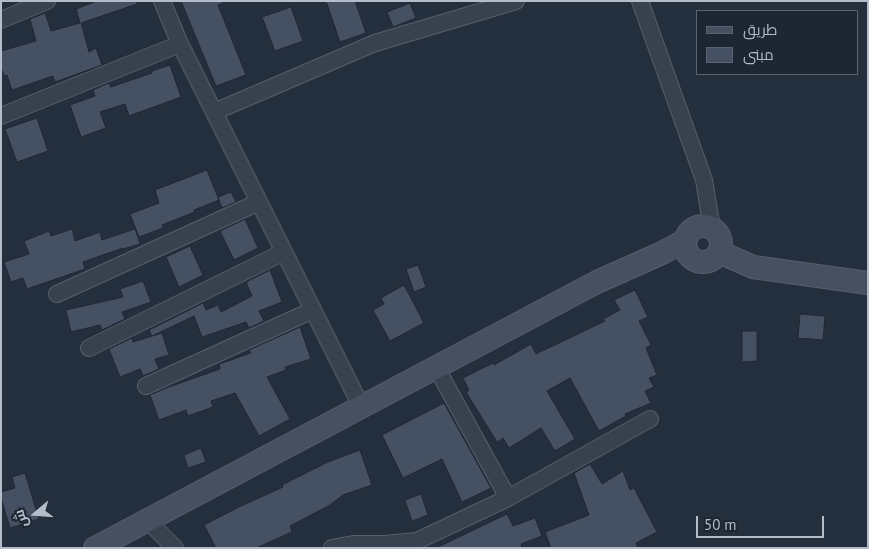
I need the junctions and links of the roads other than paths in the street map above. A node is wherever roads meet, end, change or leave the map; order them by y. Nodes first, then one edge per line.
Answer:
1 (47, 1) edge
2 (162, 1) edge
3 (516, 1) edge
4 (640, 1) edge
5 (1, 20) edge
6 (180, 44) junction
7 (214, 112) junction
8 (1, 116) edge
9 (259, 202) junction
10 (712, 228) junction
11 (686, 240) junction
12 (284, 252) junction
13 (719, 252) junction
14 (868, 283) edge
15 (57, 294) dead end
16 (313, 310) junction
17 (88, 348) dead end
18 (436, 367) junction
19 (146, 386) dead end
20 (361, 406) junction
21 (650, 419) dead end
22 (508, 498) junction
23 (148, 521) junction
24 (95, 548) edge
25 (174, 548) edge
26 (332, 548) edge

1 - 5 street
2 - 6 street
3 - 7 street
4 - 10 street
6 - 7 street
6 - 8 street
7 - 9 street
9 - 12 street
9 - 15 street
10 - 11 street
10 - 13 street
11 - 13 street
11 - 18 street
12 - 16 street
12 - 17 street
13 - 14 street
16 - 19 street
16 - 20 street
18 - 20 street
18 - 22 street
20 - 23 street
21 - 22 street
22 - 26 street
23 - 24 street
23 - 25 street

